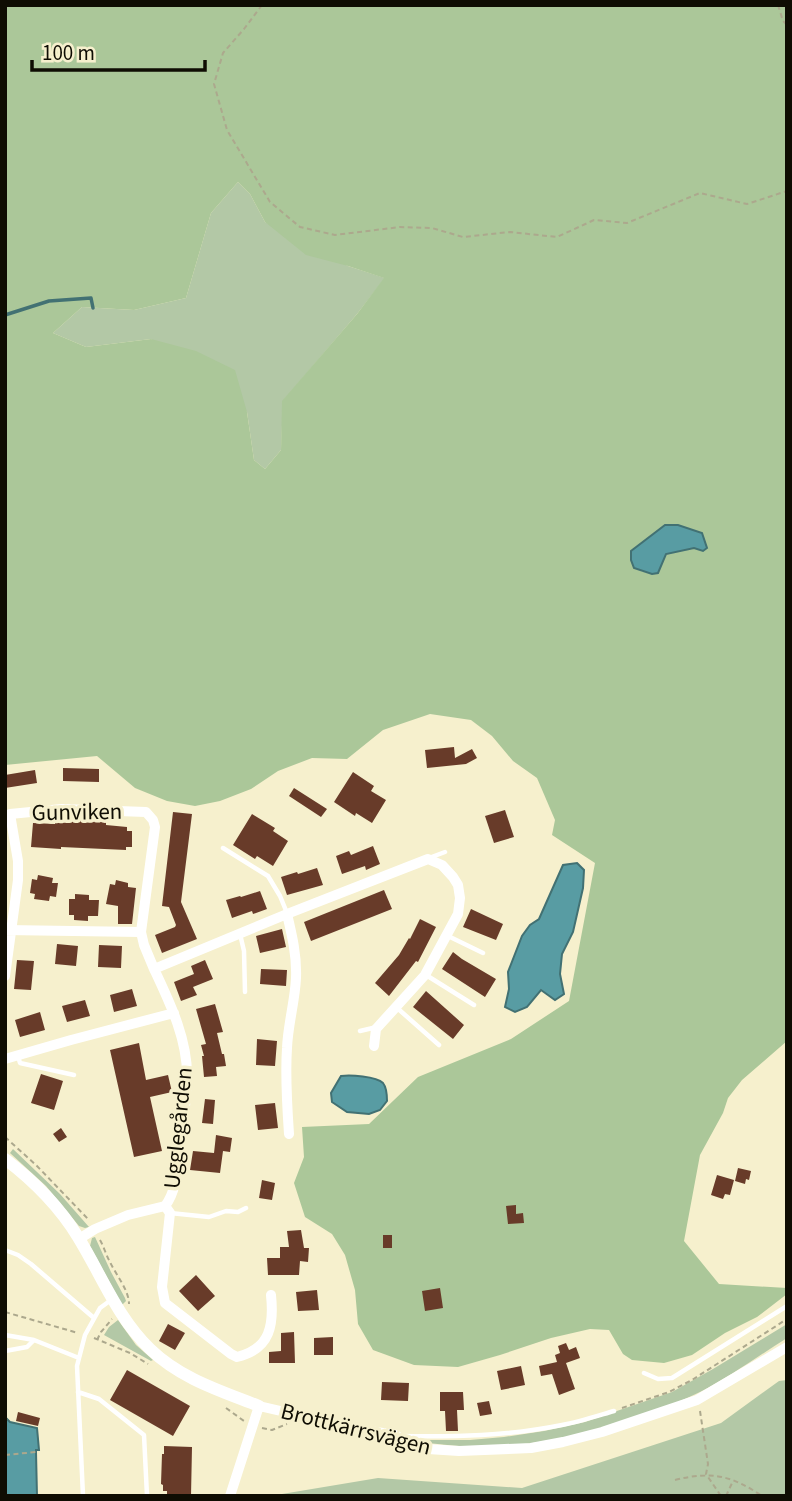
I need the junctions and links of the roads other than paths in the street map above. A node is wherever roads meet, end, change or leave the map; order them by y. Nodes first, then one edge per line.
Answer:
1 (8, 815) edge
2 (441, 845) dead end
3 (223, 848) dead end
4 (428, 859) junction
5 (287, 914) junction
6 (8, 930) edge
7 (141, 932) junction
8 (240, 934) junction
9 (447, 936) junction
10 (483, 953) dead end
11 (154, 969) junction
12 (425, 975) junction
13 (5, 976) edge
14 (245, 992) dead end
15 (474, 1005) dead end
16 (396, 1007) junction
17 (174, 1013) junction
18 (378, 1027) junction
19 (360, 1031) dead end
20 (439, 1045) dead end
21 (374, 1046) dead end
22 (18, 1055) junction
23 (5, 1059) edge
24 (74, 1075) dead end
25 (289, 1134) dead end
26 (5, 1159) edge
27 (246, 1209) dead end
28 (168, 1210) junction
29 (79, 1239) junction
30 (5, 1251) edge
31 (271, 1295) dead end
32 (112, 1299) junction
33 (787, 1306) edge
34 (94, 1318) junction
35 (5, 1335) edge
36 (34, 1340) junction
37 (787, 1347) edge
38 (5, 1351) edge
39 (79, 1358) junction
40 (644, 1373) dead end
41 (78, 1392) junction
42 (259, 1406) junction
43 (614, 1411) dead end
44 (396, 1436) junction
45 (230, 1495) edge
46 (83, 1496) edge
47 (147, 1496) edge

1 - 6 street, Gunviken
1 - 7 street, Gunviken
2 - 4 lane
3 - 5 lane
4 - 5 street
4 - 9 street
5 - 8 street
5 - 25 street
6 - 7 street
6 - 13 street, Gunviken
7 - 11 street, Gunviken
8 - 11 street
8 - 14 lane
9 - 10 lane
9 - 12 street
11 - 17 street, Ugglegården
12 - 15 lane
12 - 16 street
16 - 18 street
16 - 20 lane
17 - 22 street
17 - 28 street, Ugglegården
18 - 19 lane
18 - 21 street
22 - 23 street
22 - 24 lane
26 - 29 street, Brottkärrsvägen
27 - 28 lane
28 - 29 street, Ugglegården
28 - 31 street
29 - 32 street, Brottkärrsvägen
30 - 34 lane
32 - 34 lane
32 - 42 street, Brottkärrsvägen
33 - 40 lane
34 - 39 lane
35 - 36 lane
36 - 38 lane
36 - 39 lane
37 - 44 street, Brottkärrsvägen
39 - 41 lane
41 - 46 lane
41 - 47 lane
42 - 44 street, Brottkärrsvägen
42 - 45 street
43 - 44 lane

